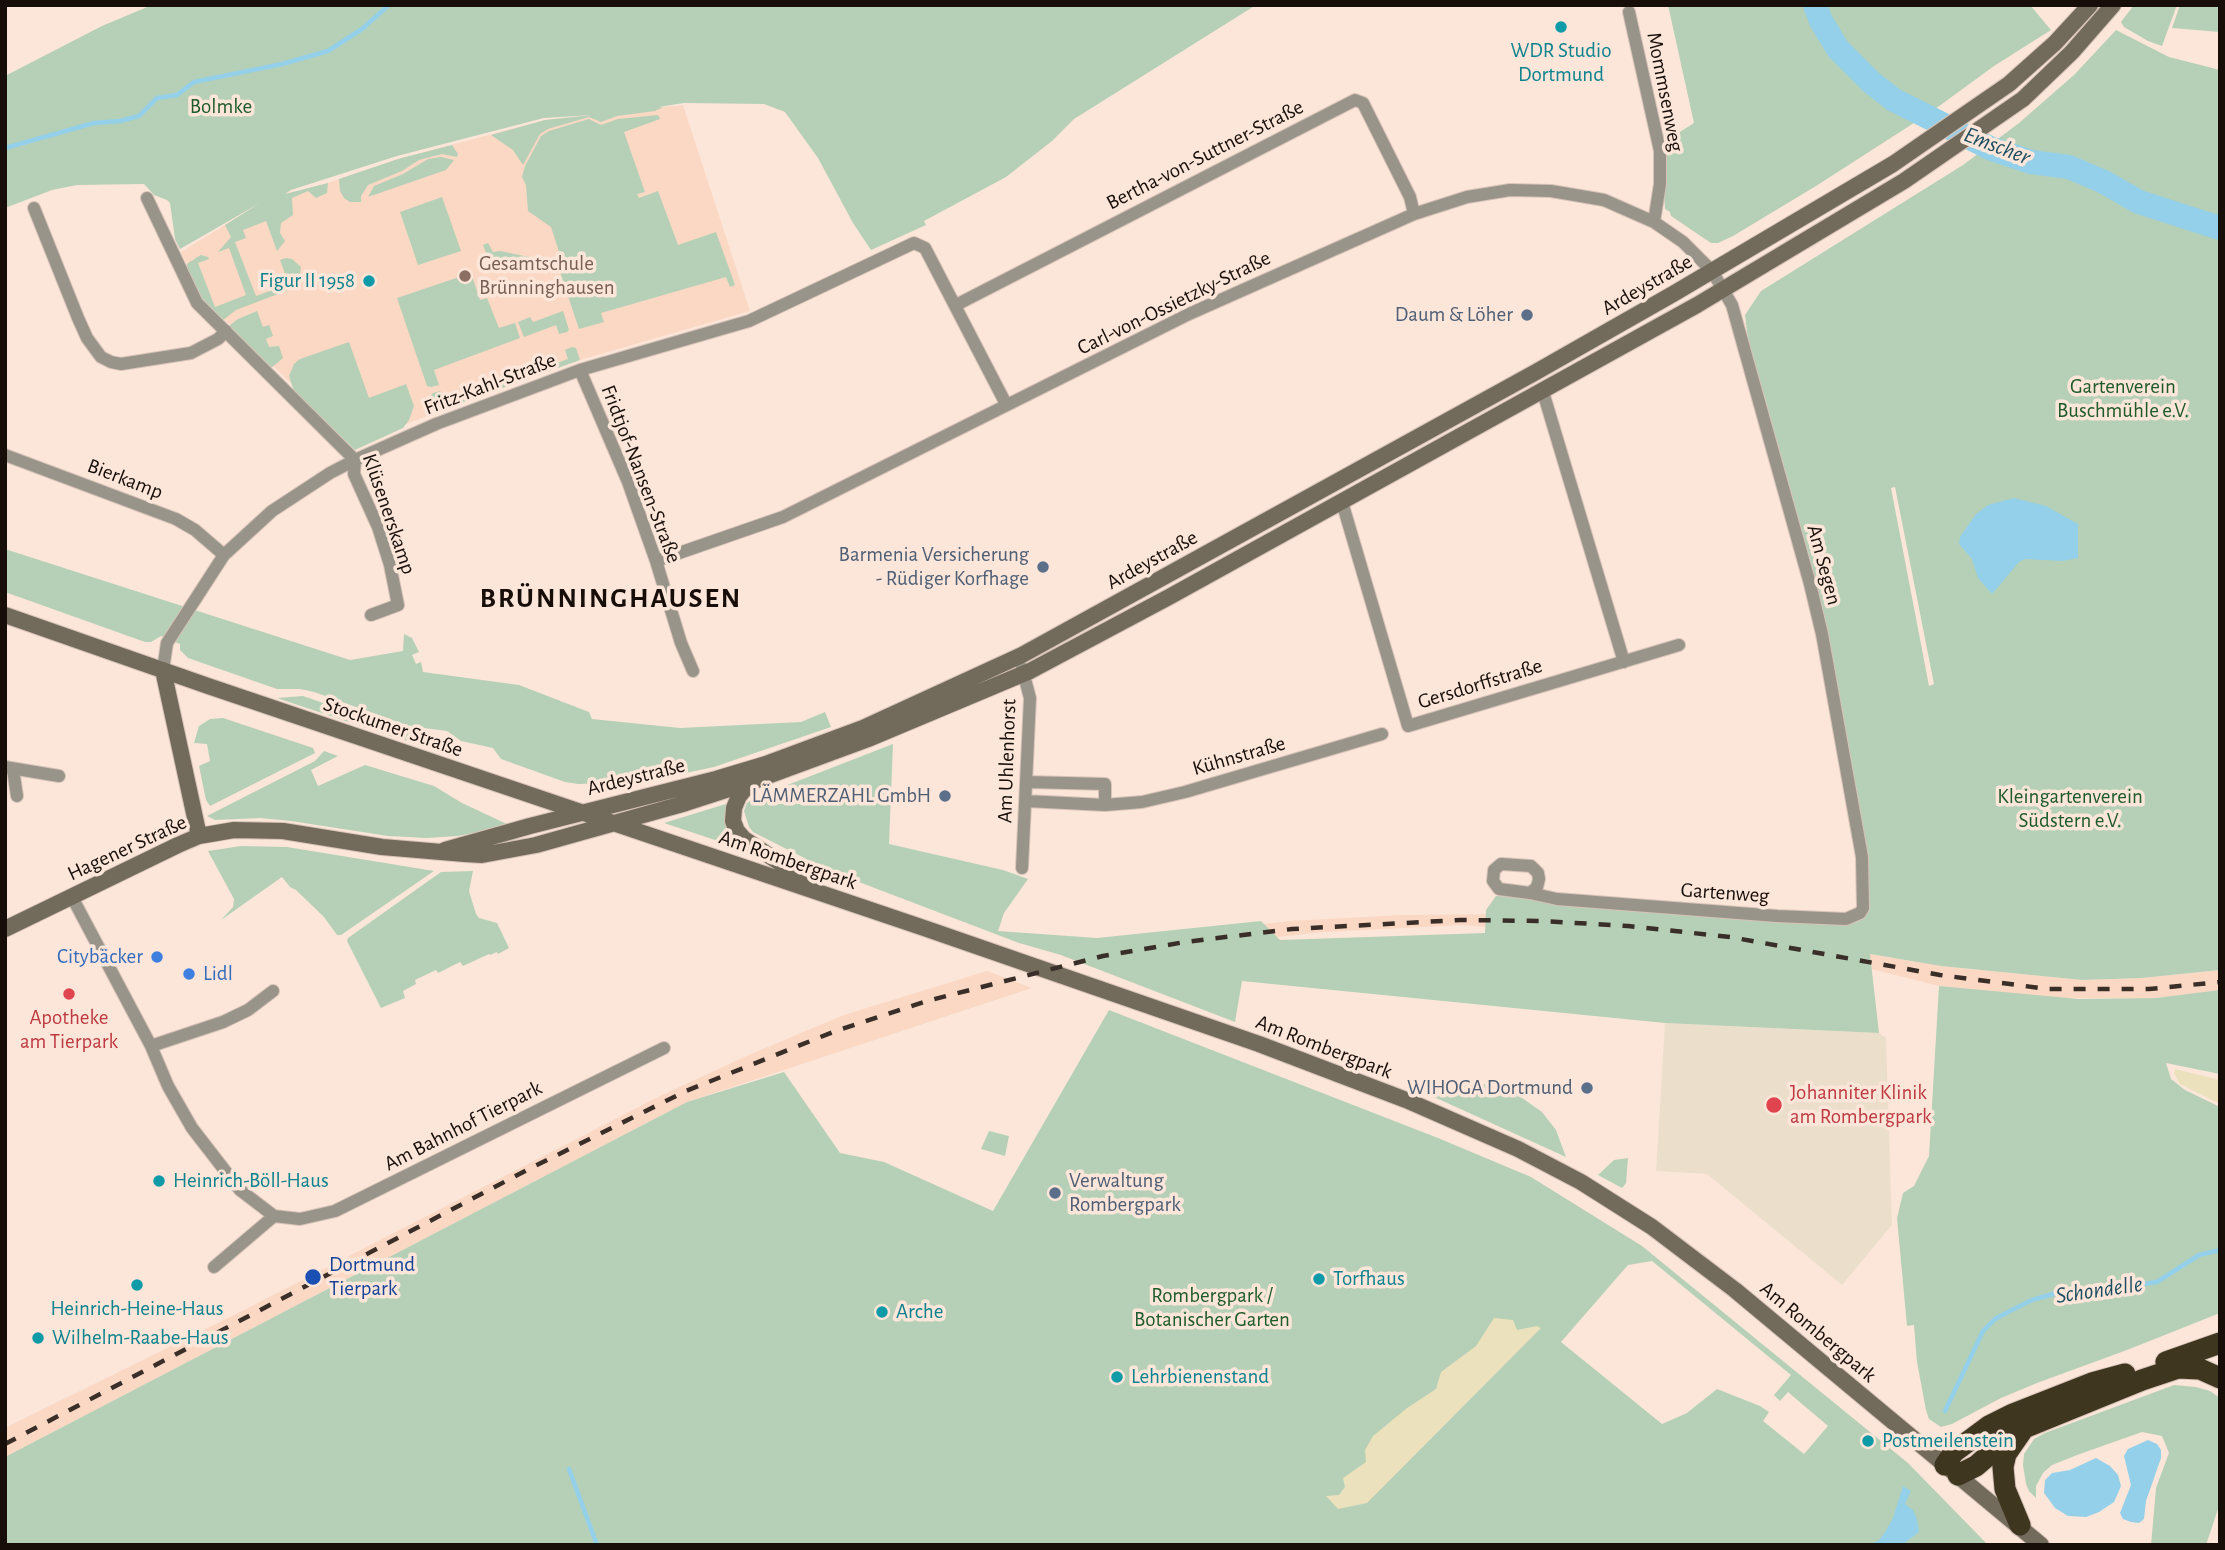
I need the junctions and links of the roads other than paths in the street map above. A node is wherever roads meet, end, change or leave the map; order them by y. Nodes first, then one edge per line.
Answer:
1 (2090, 5) edge
2 (2113, 5) edge
3 (1629, 12) dead end
4 (147, 198) dead end
5 (34, 208) dead end
6 (1414, 214) junction
7 (1654, 222) junction
8 (1712, 271) junction
9 (1724, 289) junction
10 (956, 305) junction
11 (226, 331) junction
12 (580, 370) junction
13 (1543, 392) junction
14 (1006, 404) junction
15 (5, 455) edge
16 (355, 460) junction
17 (1342, 502) junction
18 (223, 555) junction
19 (656, 561) junction
20 (5, 615) edge
21 (371, 615) dead end
22 (1679, 645) dead end
23 (1017, 658) junction
24 (1624, 662) junction
25 (163, 670) junction
26 (693, 671) dead end
27 (1025, 674) junction
28 (1382, 734) dead end
29 (9, 768) edge
30 (59, 776) dead end
31 (754, 781) junction
32 (1027, 782) junction
33 (17, 796) dead end
34 (1026, 802) junction
35 (1105, 806) junction
36 (579, 813) junction
37 (609, 823) junction
38 (199, 836) junction
39 (439, 852) junction
40 (1862, 857) joint
41 (1022, 868) dead end
42 (1530, 893) dead end
43 (72, 897) junction
44 (831, 897) junction
45 (5, 929) edge
46 (272, 991) dead end
47 (151, 1046) junction
48 (664, 1048) dead end
49 (274, 1216) junction
50 (214, 1267) dead end
51 (2220, 1343) edge
52 (2220, 1378) edge
53 (2024, 1428) junction
54 (1951, 1470) junction
55 (2020, 1525) junction
56 (2041, 1545) edge

1 - 8 main road, Ardeystraße
2 - 9 main road, Ardeystraße
3 - 7 street, Mommsenweg
4 - 11 street, Klüsenerskamp
5 - 11 street
6 - 7 street, Carl-von-Ossietzky-Straße
6 - 10 street, Bertha-von-Suttner-Straße
6 - 14 street, Carl-von-Ossietzky-Straße
7 - 8 street, Carl-von-Ossietzky-Straße
8 - 9 street, Ardeystraße
8 - 23 main road, Ardeystraße
9 - 13 main road, Ardeystraße
9 - 40 street, Am Segen
10 - 12 street, Fritz-Kahl-Straße
10 - 14 street
11 - 16 street, Klüsenerskamp
12 - 16 street, Fritz-Kahl-Straße
12 - 19 street, Fridtjof-Nansen-Straße
13 - 17 main road, Ardeystraße
13 - 24 street
14 - 19 street, Carl-von-Ossietzky-Straße
15 - 18 street, Bierkamp
16 - 18 street, Fritz-Kahl-Straße
16 - 21 street, Klüsenerskamp
17 - 24 street, Gersdorffstraße
17 - 27 main road, Ardeystraße
18 - 25 street, Fritz-Kahl-Straße
19 - 26 street, Fridtjof-Nansen-Straße
20 - 25 main road, Stockumer Straße
22 - 24 street, Gersdorffstraße
23 - 27 street, Am Uhlenhorst
23 - 36 main road, Ardeystraße
25 - 36 main road, Stockumer Straße
25 - 38 main road
27 - 31 main road, Ardeystraße
27 - 32 street, Am Uhlenhorst
28 - 35 street, Kühnstraße
29 - 30 street
29 - 33 street
31 - 37 main road, Ardeystraße
31 - 44 main road
32 - 34 street, Am Uhlenhorst
32 - 35 street
34 - 35 street, Kühnstraße
34 - 41 street, Am Uhlenhorst
36 - 37 main road, Stockumer Straße
36 - 39 main road, Hagener Straße
37 - 39 main road, Hagener Straße
37 - 44 main road, Am Rombergpark
38 - 39 main road, Hagener Straße
38 - 43 main road, Hagener Straße
40 - 42 street, Gartenweg
43 - 45 main road, Hagener Straße
43 - 47 street
44 - 54 main road, Am Rombergpark
46 - 47 street
47 - 49 street
48 - 49 street, Am Bahnhof Tierpark
49 - 50 street
51 - 54 highway
52 - 53 highway
53 - 54 highway
53 - 55 highway
54 - 55 main road, Am Rombergpark
55 - 56 main road, Am Rombergpark

